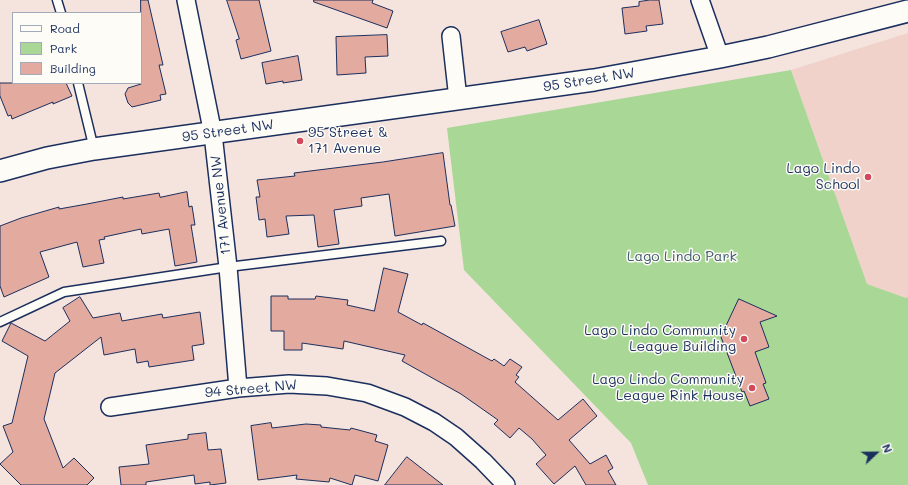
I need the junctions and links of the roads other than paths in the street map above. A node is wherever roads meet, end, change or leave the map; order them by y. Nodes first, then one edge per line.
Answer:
1 (57, 0) edge
2 (186, 0) edge
3 (700, 0) edge
4 (908, 11) edge
5 (61, 12) edge
6 (451, 36) dead end
7 (720, 57) junction
8 (78, 84) edge
9 (458, 99) junction
10 (213, 134) junction
11 (94, 149) junction
12 (0, 171) edge
13 (441, 241) dead end
14 (228, 267) junction
15 (0, 322) edge
16 (238, 388) junction
17 (110, 408) dead end
18 (506, 485) edge

1 - 5 lane
2 - 10 street, 171 Avenue NW
3 - 7 street
4 - 7 street, 95 Street NW
6 - 9 street
7 - 9 street, 95 Street NW
8 - 11 lane
9 - 10 street, 95 Street NW
10 - 11 street, 95 Street NW
10 - 14 street, 171 Avenue NW
11 - 12 street, 95 Street NW
13 - 14 lane
14 - 15 lane
14 - 16 street, 171 Avenue NW
16 - 17 street, 94 Street NW
16 - 18 street, 94 Street NW

